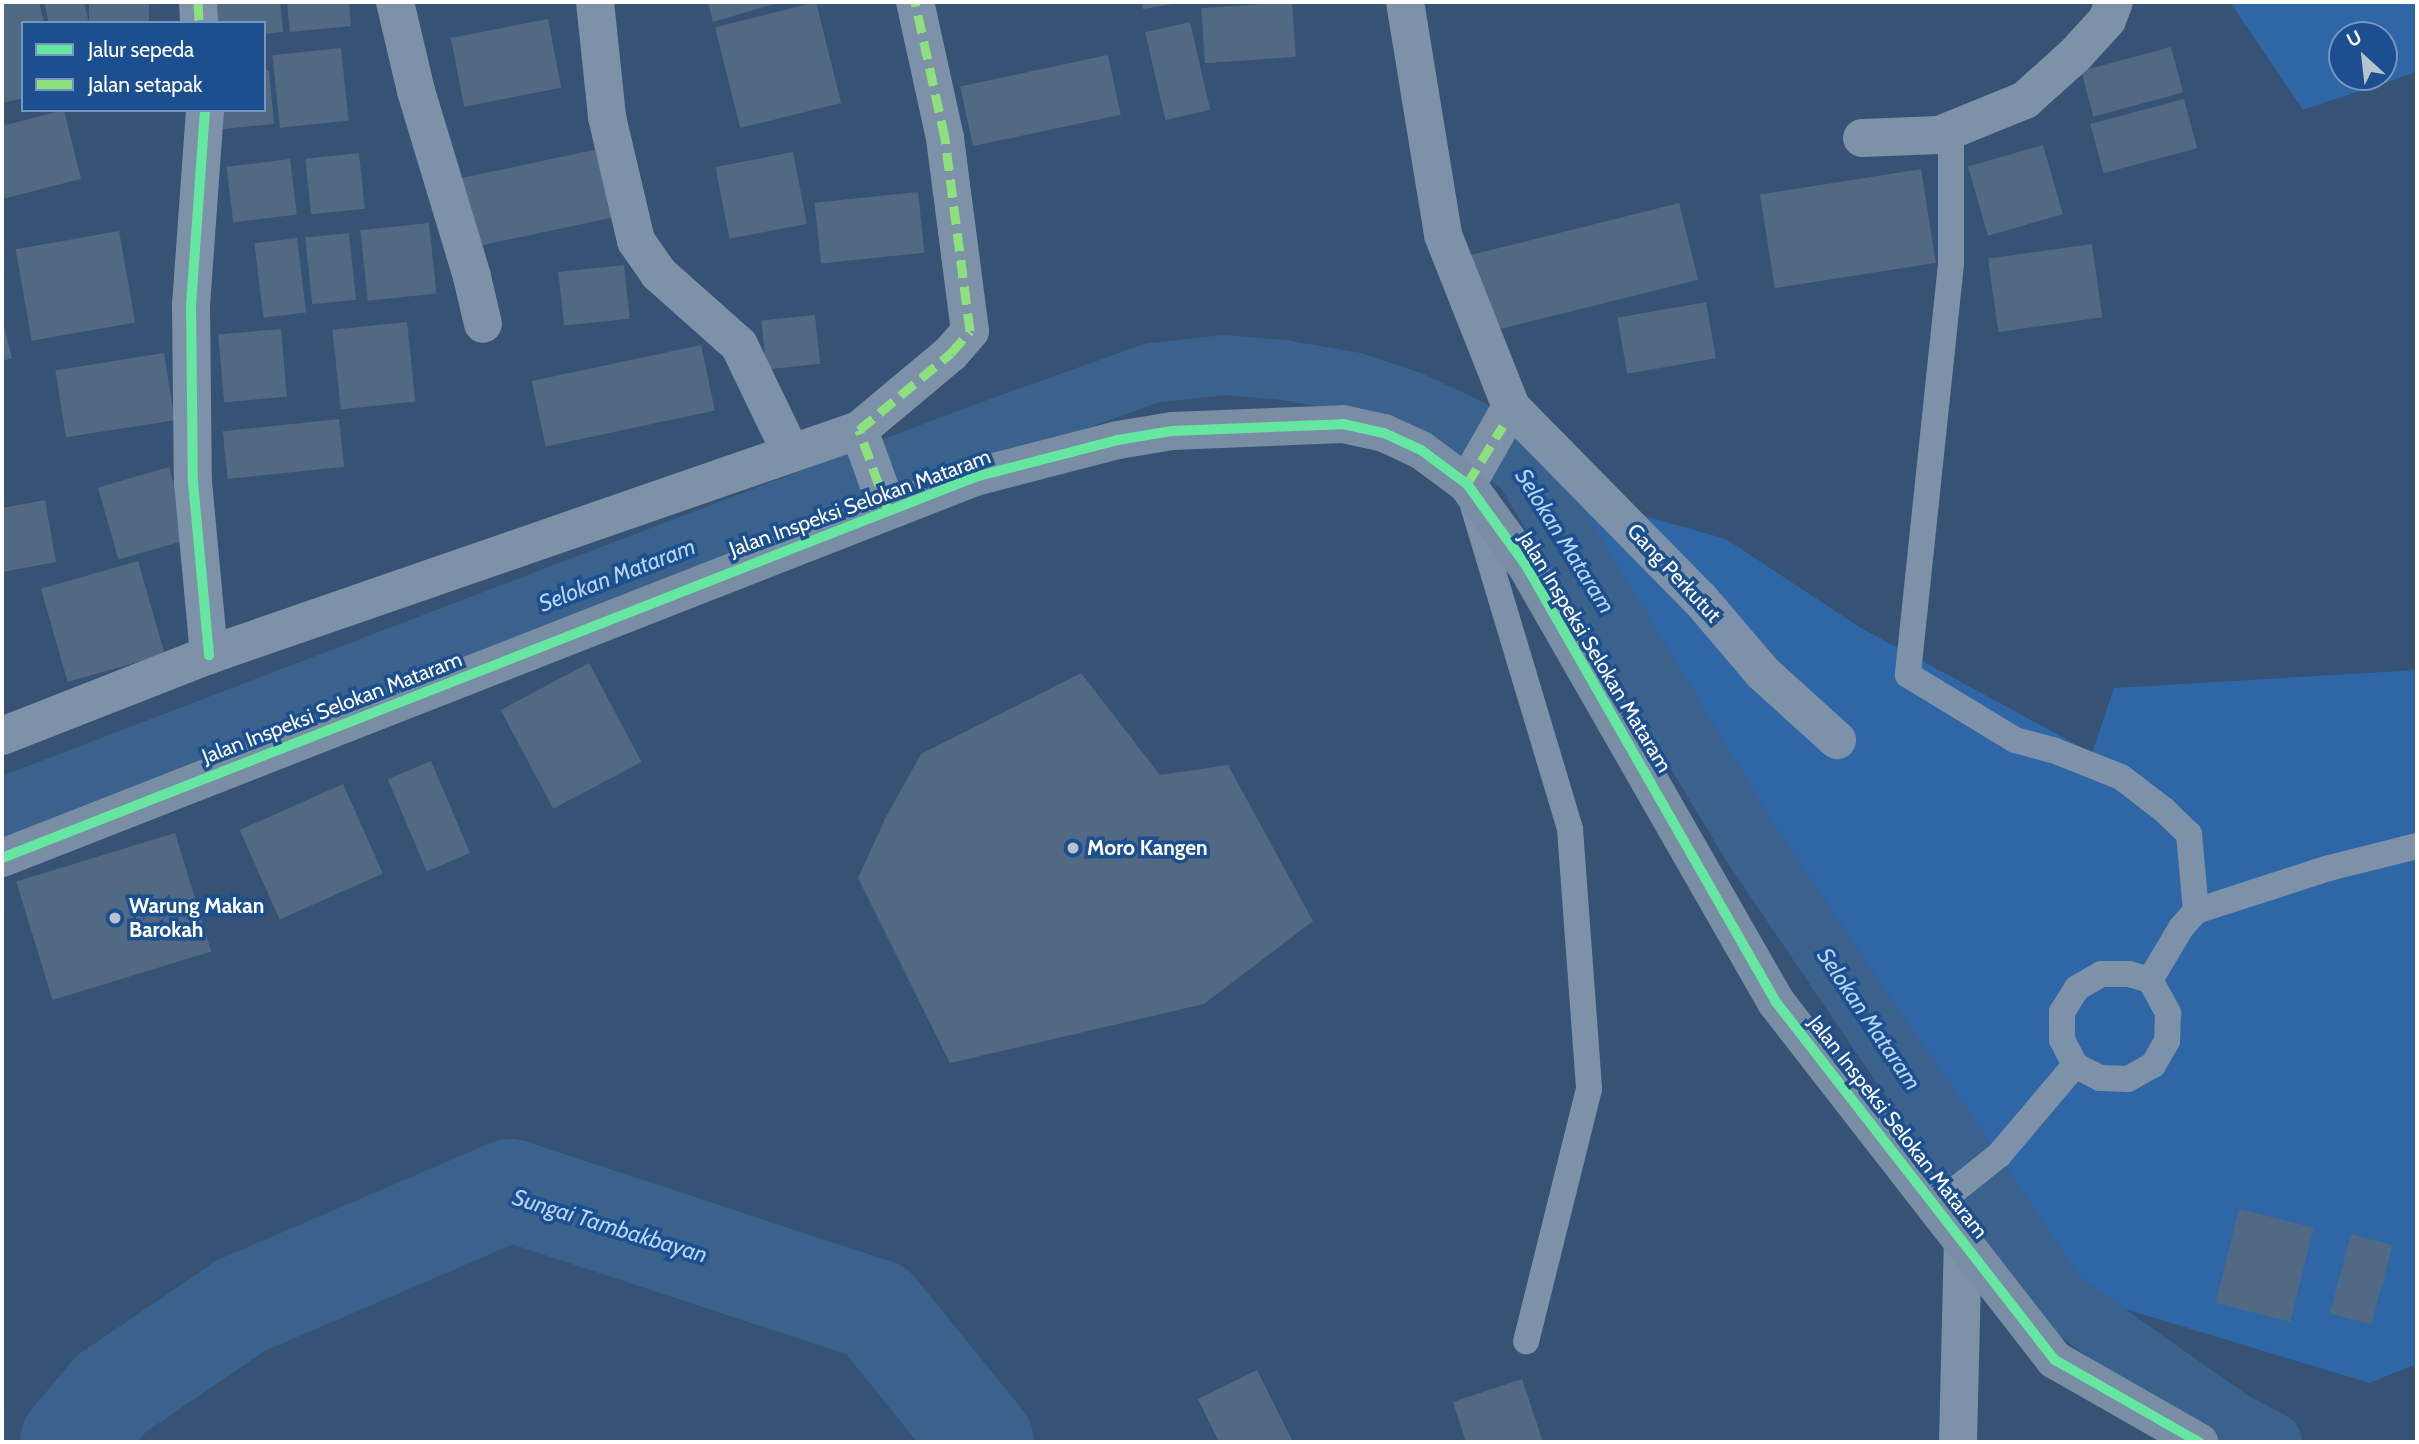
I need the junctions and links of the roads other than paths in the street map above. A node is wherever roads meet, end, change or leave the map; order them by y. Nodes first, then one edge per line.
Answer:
1 (198, 2) edge
2 (395, 2) edge
3 (595, 2) edge
4 (915, 2) edge
5 (1405, 2) edge
6 (2113, 2) edge
7 (199, 21) edge
8 (205, 112) edge
9 (1951, 130) junction
10 (1863, 138) dead end
11 (483, 324) dead end
12 (1507, 416) junction
13 (862, 437) junction
14 (791, 453) junction
15 (1472, 475) junction
16 (886, 502) junction
17 (209, 655) junction
18 (2, 736) edge
19 (1837, 740) dead end
20 (2417, 846) edge
21 (2, 858) edge
22 (2196, 911) junction
23 (2150, 980) junction
24 (2075, 1065) junction
25 (1944, 1200) junction
26 (1963, 1243) junction
27 (1526, 1342) dead end
28 (1958, 1442) edge
29 (2199, 1442) edge

1 - 7 street
2 - 11 street
3 - 14 street
4 - 13 street
5 - 12 street
6 - 9 street
8 - 17 street
9 - 10 street
9 - 22 lane
12 - 15 street
12 - 19 street, Gang Perkutut
13 - 14 street
13 - 16 street
14 - 17 street
15 - 16 street, Jalan Inspeksi Selokan Mataram
15 - 25 street, Jalan Inspeksi Selokan Mataram
15 - 27 lane
16 - 21 street, Jalan Inspeksi Selokan Mataram
17 - 18 street
20 - 22 lane
22 - 23 lane
23 - 24 lane
23 - 24 lane
24 - 25 lane
25 - 26 street, Jalan Inspeksi Selokan Mataram
26 - 28 street
26 - 29 street, Jalan Inspeksi Selokan Mataram

